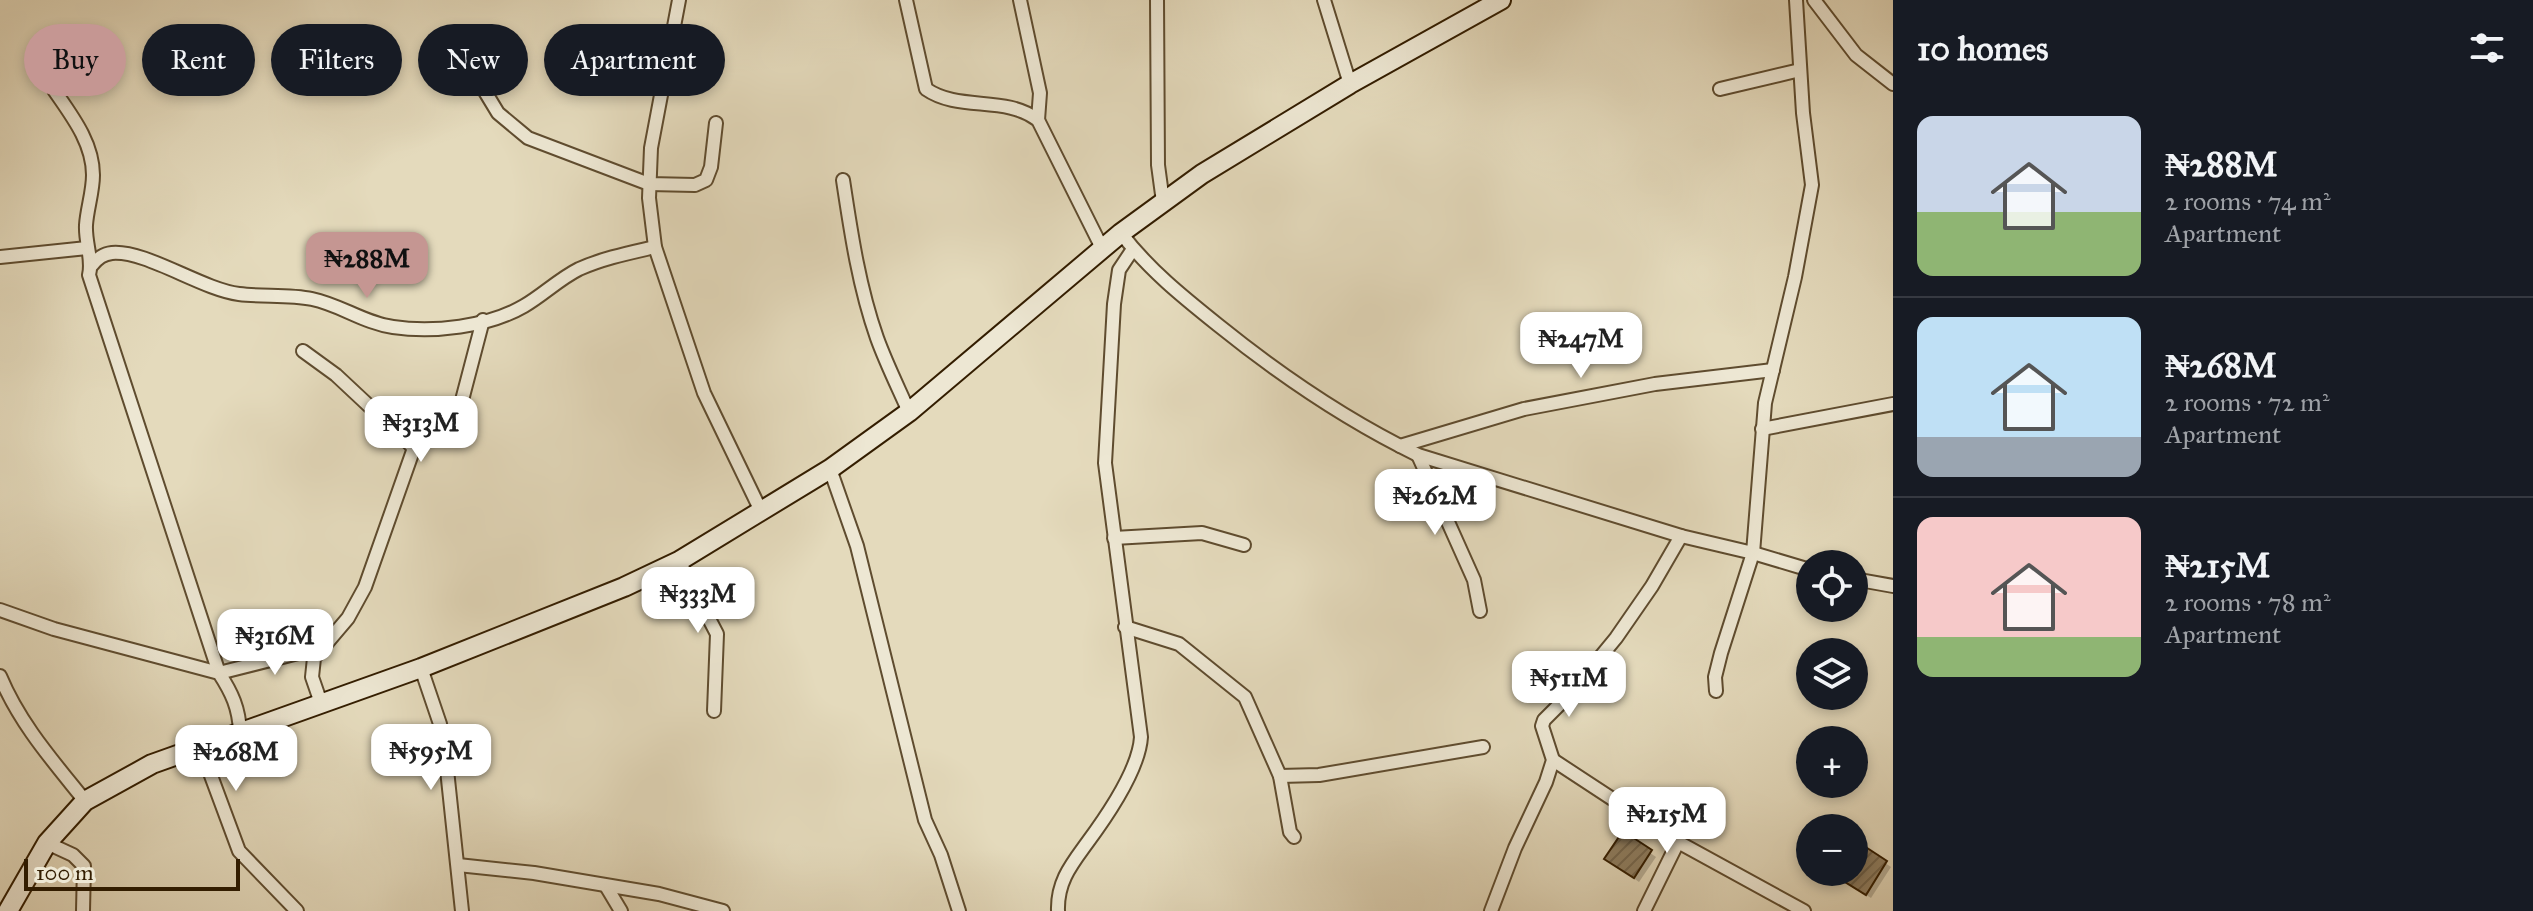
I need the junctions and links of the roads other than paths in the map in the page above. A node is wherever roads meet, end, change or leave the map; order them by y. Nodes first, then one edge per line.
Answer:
1 (679, 0) edge
2 (906, 0) edge
3 (1020, 0) edge
4 (1157, 0) edge
5 (1324, 0) edge
6 (1501, 0) edge
7 (1796, 0) edge
8 (1814, 0) edge
9 (1800, 70) junction
10 (1350, 84) junction
11 (1893, 84) edge
12 (1720, 89) dead end
13 (58, 96) edge
14 (488, 96) edge
15 (1038, 120) junction
16 (716, 123) dead end
17 (843, 180) dead end
18 (649, 184) junction
19 (1163, 202) junction
20 (1121, 233) junction
21 (655, 247) junction
22 (87, 248) junction
23 (1102, 248) junction
24 (1133, 249) junction
25 (0, 257) edge
26 (92, 265) junction
27 (483, 320) junction
28 (303, 351) dead end
29 (1773, 370) junction
30 (1893, 404) edge
31 (909, 412) junction
32 (1762, 429) junction
33 (1400, 446) junction
34 (414, 448) junction
35 (1418, 455) junction
36 (830, 469) junction
37 (761, 511) junction
38 (1681, 536) junction
39 (1114, 538) junction
40 (1244, 545) dead end
41 (1753, 553) junction
42 (679, 561) junction
43 (1796, 566) edge
44 (1868, 582) edge
45 (1893, 586) edge
46 (0, 610) edge
47 (1480, 611) dead end
48 (1125, 627) junction
49 (322, 647) junction
50 (421, 668) junction
51 (219, 673) junction
52 (0, 676) edge
53 (1716, 691) dead end
54 (322, 706) junction
55 (714, 711) dead end
56 (240, 732) junction
57 (200, 746) junction
58 (1483, 747) dead end
59 (1553, 760) junction
60 (1280, 776) junction
61 (85, 801) junction
62 (1294, 837) dead end
63 (1678, 842) junction
64 (47, 843) junction
65 (458, 865) junction
66 (606, 886) junction
67 (8, 911) edge
68 (83, 911) edge
69 (297, 911) edge
70 (462, 911) edge
71 (621, 911) edge
72 (723, 911) edge
73 (959, 911) edge
74 (1058, 911) edge
75 (1491, 911) edge
76 (1644, 911) edge
77 (1804, 911) edge

1 - 18 street
2 - 15 street
3 - 15 street
4 - 19 street
5 - 10 street
6 - 10 main road
7 - 9 street
8 - 11 street
9 - 12 street
9 - 29 street
10 - 19 main road
13 - 22 street
14 - 18 street
15 - 23 street
16 - 18 street
17 - 31 street
18 - 21 street
19 - 20 main road
20 - 23 main road
20 - 24 street
21 - 27 street
21 - 37 street
22 - 25 street
22 - 26 street
23 - 31 main road
24 - 33 street
24 - 39 street
26 - 27 street
26 - 51 street
27 - 34 street
28 - 34 street
29 - 32 street
29 - 33 street
30 - 32 street
31 - 36 main road
32 - 41 street
33 - 35 street
34 - 49 street
35 - 38 street
35 - 47 street
36 - 37 main road
36 - 73 street
37 - 42 main road
38 - 41 street
38 - 59 street
39 - 40 street
39 - 48 street
41 - 43 street
41 - 53 street
42 - 50 main road
42 - 55 street
44 - 45 street
46 - 51 street
48 - 60 street
48 - 74 street
49 - 51 street
49 - 54 street
50 - 54 main road
50 - 65 street
51 - 56 street
52 - 61 street
54 - 56 main road
56 - 57 main road
57 - 61 main road
57 - 69 street
58 - 60 street
59 - 63 street
59 - 75 street
60 - 62 street
61 - 64 main road
63 - 76 street
63 - 77 street
64 - 67 main road
64 - 68 street
65 - 66 street
65 - 70 street
66 - 71 street
66 - 72 street

